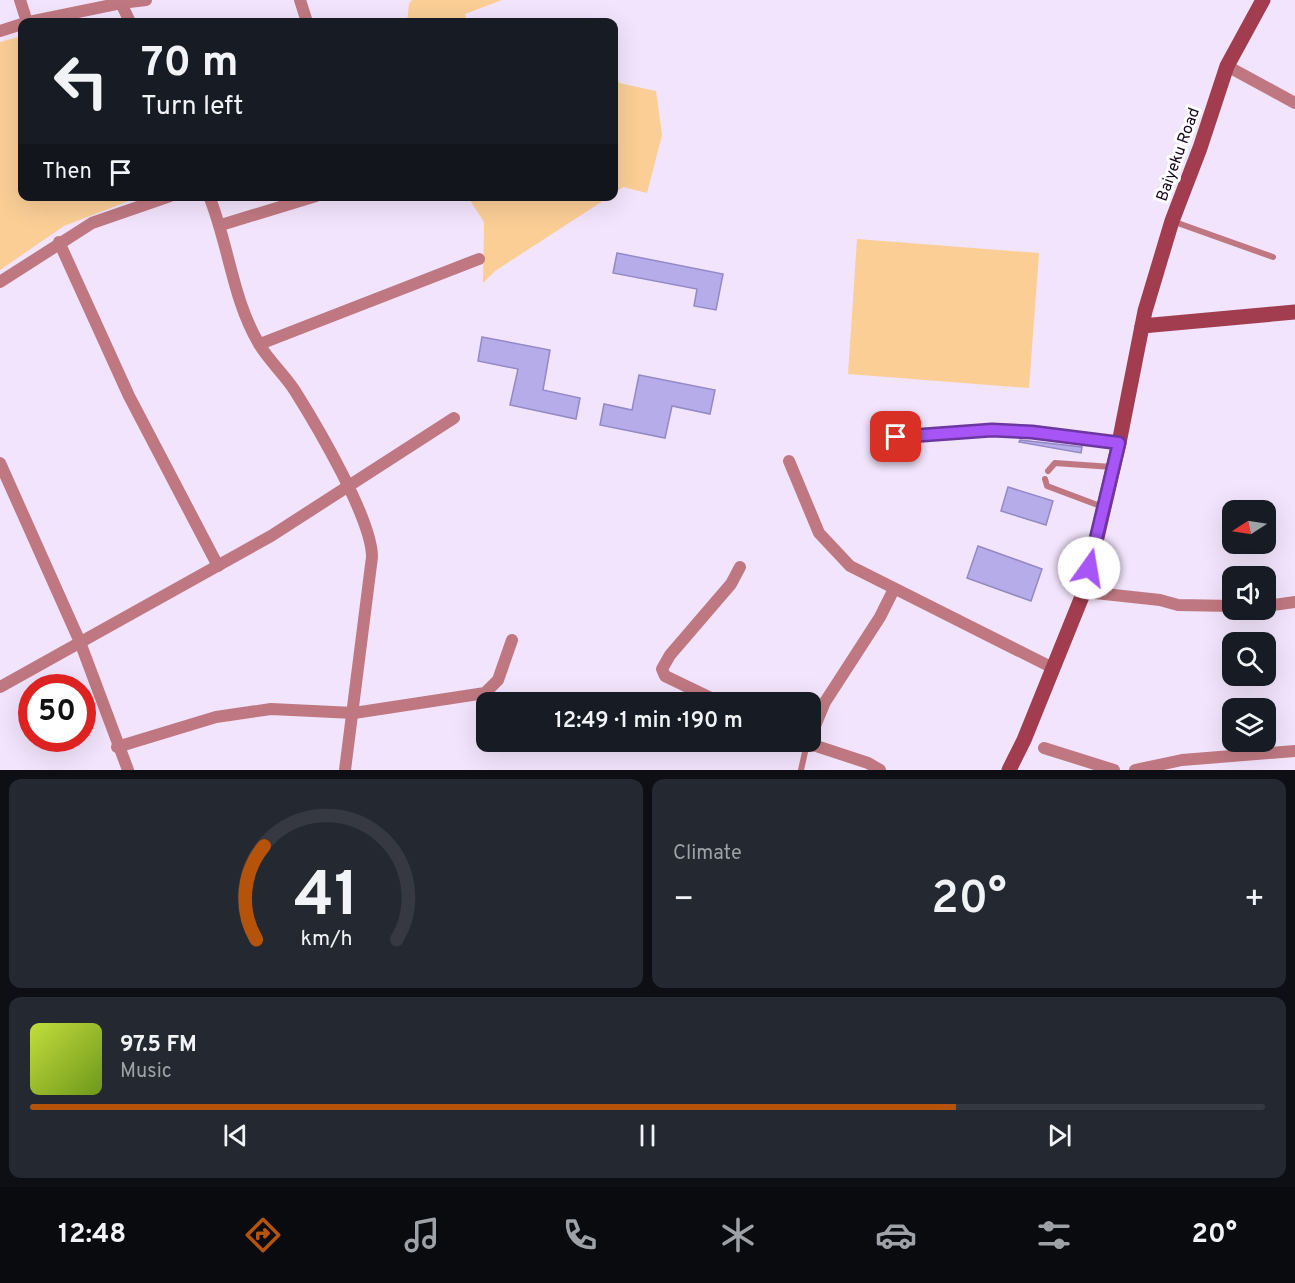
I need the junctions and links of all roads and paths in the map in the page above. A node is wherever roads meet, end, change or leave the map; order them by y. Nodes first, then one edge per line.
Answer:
1 (21, 0) edge
2 (146, 0) edge
3 (300, 0) edge
4 (1263, 0) edge
5 (121, 3) junction
6 (27, 18) edge
7 (48, 18) edge
8 (128, 18) edge
9 (306, 18) edge
10 (18, 25) edge
11 (0, 31) edge
12 (1227, 66) junction
13 (1295, 103) edge
14 (156, 201) edge
15 (211, 201) edge
16 (299, 201) edge
17 (1172, 221) junction
18 (221, 225) junction
19 (59, 242) junction
20 (1273, 257) dead end
21 (479, 260) dead end
22 (0, 282) edge
23 (1295, 312) edge
24 (1142, 326) junction
25 (260, 344) junction
26 (454, 418) dead end
27 (896, 437) dead end
28 (1119, 443) junction
29 (789, 461) dead end
30 (0, 463) edge
31 (1113, 467) junction
32 (1048, 471) dead end
33 (1045, 479) dead end
34 (348, 486) junction
35 (1103, 507) junction
36 (218, 566) junction
37 (740, 567) dead end
38 (894, 589) junction
39 (1085, 589) junction
40 (1295, 602) edge
41 (1276, 605) edge
42 (1222, 606) edge
43 (512, 640) dead end
44 (80, 642) junction
45 (1053, 668) junction
46 (0, 687) edge
47 (698, 692) edge
48 (821, 710) edge
49 (354, 713) junction
50 (821, 746) edge
51 (117, 747) junction
52 (1044, 748) dead end
53 (1295, 751) edge
54 (804, 752) edge
55 (128, 770) edge
56 (345, 770) edge
57 (801, 770) edge
58 (880, 770) edge
59 (1009, 770) edge
60 (1114, 770) edge
61 (1136, 770) edge

1 - 6 street
2 - 5 street
3 - 9 street
4 - 12 main road, Baiyeku Road
5 - 7 street
5 - 8 street
10 - 11 street
12 - 13 street
12 - 17 main road, Baiyeku Road
14 - 19 street
15 - 18 street
16 - 18 street
17 - 20 lane
17 - 24 main road, Baiyeku Road
18 - 25 street
19 - 22 street
19 - 36 street
21 - 25 street
23 - 24 main road
24 - 28 main road, Baiyeku Road
25 - 34 street
26 - 34 street
27 - 28 street
28 - 31 main road, Baiyeku Road
29 - 38 street
30 - 44 street
31 - 32 lane
31 - 35 main road, Baiyeku Road
33 - 35 lane
34 - 36 street
34 - 49 street
35 - 39 main road, Baiyeku Road
36 - 44 street
37 - 47 street
38 - 45 street
38 - 48 street
39 - 42 street
39 - 45 main road, Baiyeku Road
40 - 41 street
43 - 49 street
44 - 46 street
44 - 51 street
45 - 59 main road, Baiyeku Road
49 - 51 street
49 - 56 street
50 - 58 street
51 - 55 street
52 - 60 street
53 - 61 street
54 - 57 lane

